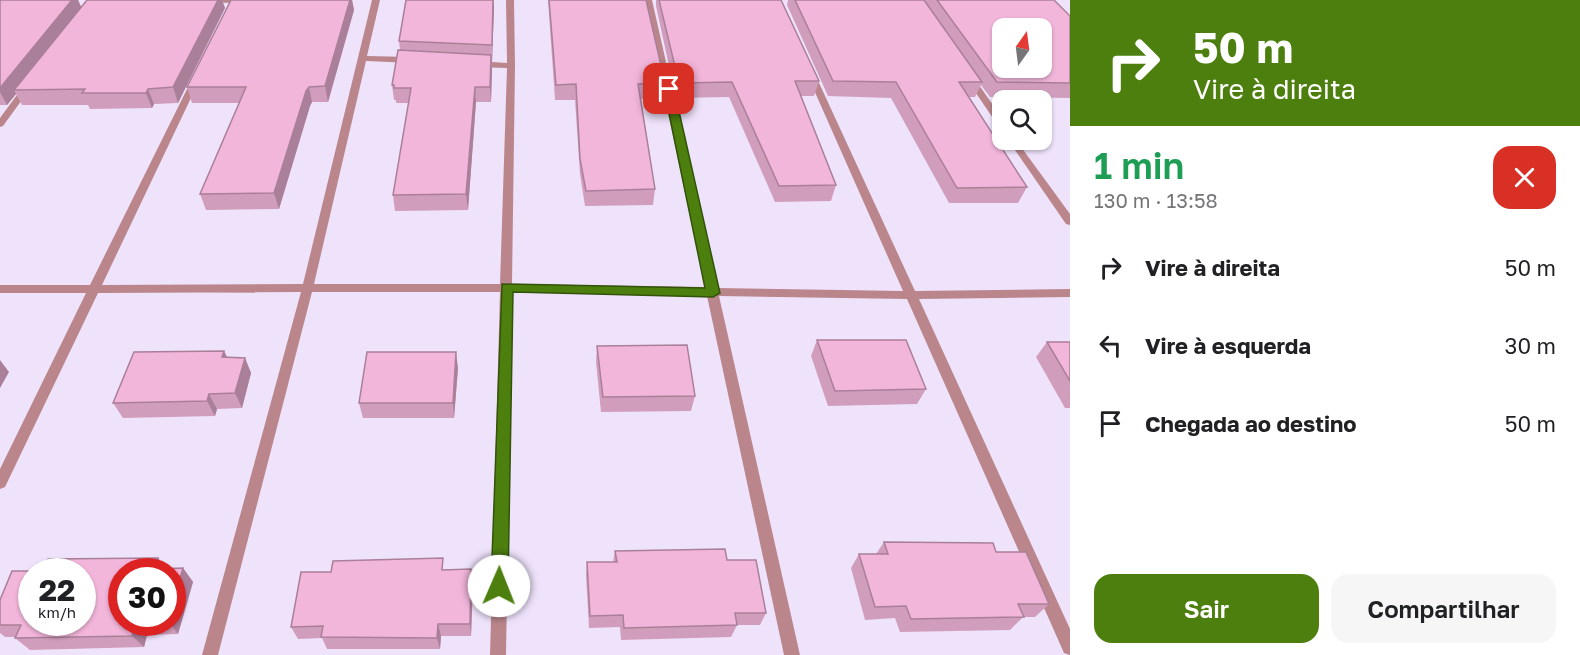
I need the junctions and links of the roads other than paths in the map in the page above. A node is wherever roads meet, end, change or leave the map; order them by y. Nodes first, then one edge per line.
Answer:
1 (197, 0) edge
2 (376, 0) edge
3 (510, 0) edge
4 (648, 0) edge
5 (233, 4) edge
6 (362, 58) junction
7 (419, 61) edge
8 (203, 63) edge
9 (465, 63) edge
10 (807, 65) edge
11 (511, 66) junction
12 (962, 67) edge
13 (32, 81) edge
14 (992, 110) edge
15 (0, 124) edge
16 (1019, 150) edge
17 (1070, 222) edge
18 (506, 288) junction
19 (0, 289) edge
20 (95, 289) junction
21 (307, 290) junction
22 (713, 293) junction
23 (1070, 293) edge
24 (909, 294) junction
25 (0, 483) edge
26 (1070, 647) edge
27 (210, 655) edge
28 (498, 655) edge
29 (792, 655) edge

1 - 5 street
2 - 6 street
3 - 11 street
4 - 22 street
6 - 7 street
6 - 21 street
8 - 20 street
9 - 11 street
10 - 24 street
11 - 18 street
12 - 14 street
13 - 15 street
16 - 17 street
18 - 21 street
18 - 22 street
18 - 28 street
19 - 20 street
20 - 21 street
20 - 25 street
21 - 27 street
22 - 24 street
22 - 29 street
23 - 24 street
24 - 26 street

